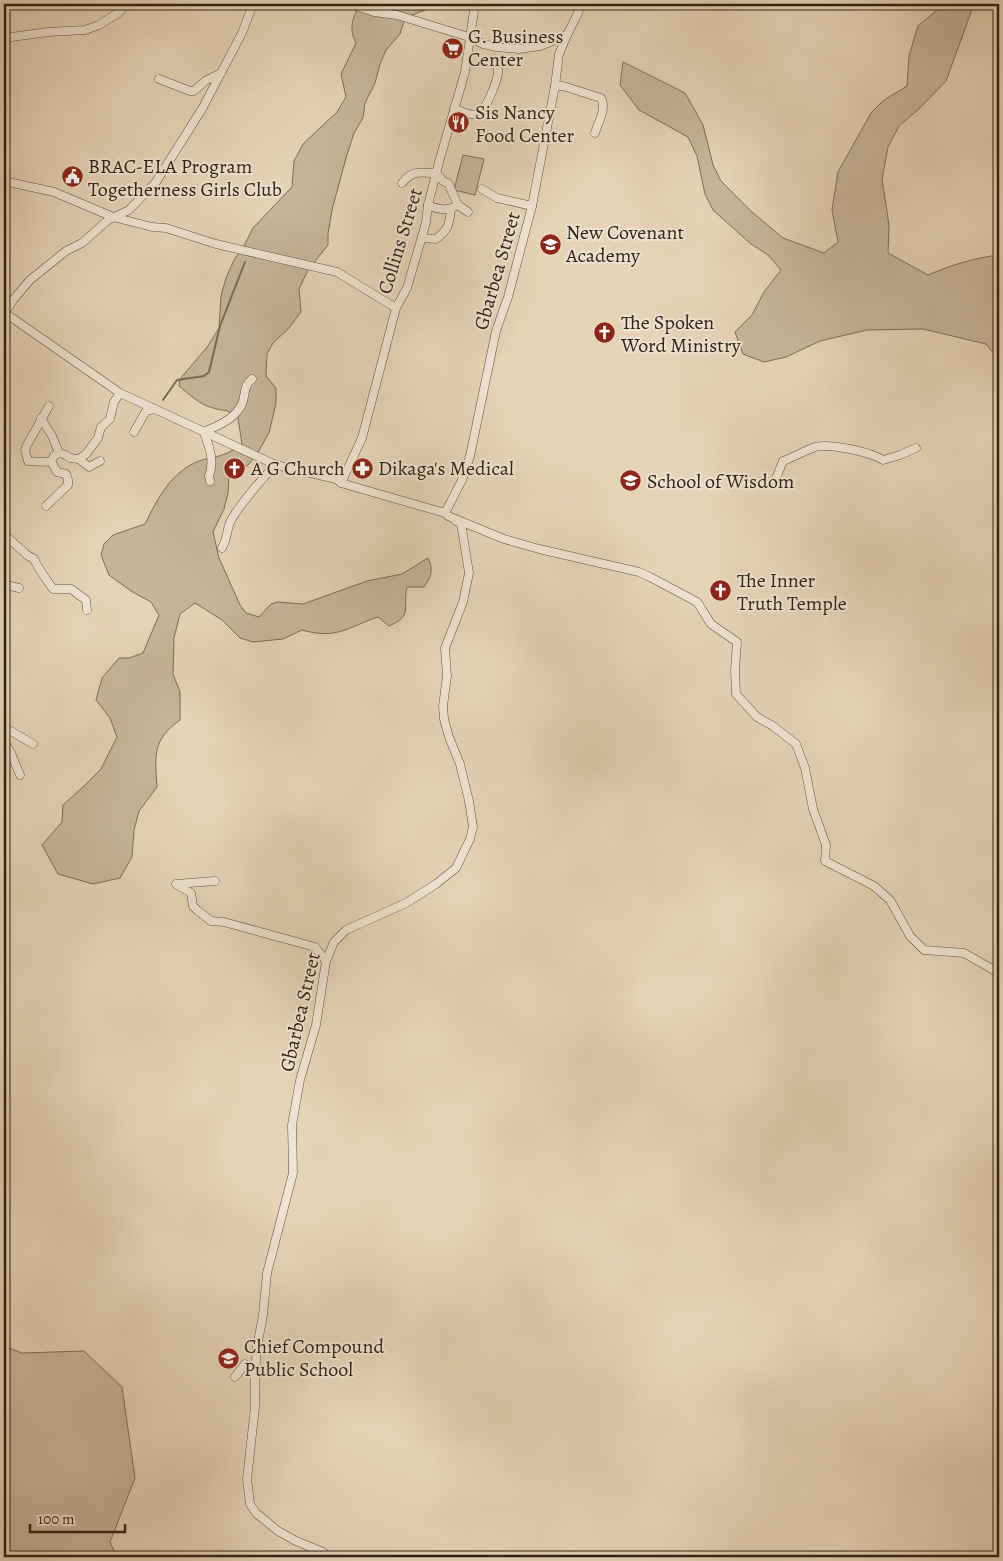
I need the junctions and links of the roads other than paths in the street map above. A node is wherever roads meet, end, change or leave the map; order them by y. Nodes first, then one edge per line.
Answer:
1 (126, 4) edge
2 (253, 4) edge
3 (350, 4) edge
4 (475, 4) edge
5 (581, 4) edge
6 (566, 35) junction
7 (469, 37) junction
8 (4, 38) edge
9 (494, 58) dead end
10 (221, 73) junction
11 (159, 79) dead end
12 (555, 86) junction
13 (454, 108) junction
14 (595, 133) dead end
15 (436, 174) junction
16 (4, 181) edge
17 (402, 183) dead end
18 (482, 189) dead end
19 (428, 205) junction
20 (532, 206) junction
21 (455, 207) junction
22 (468, 212) dead end
23 (113, 217) junction
24 (422, 238) junction
25 (396, 308) junction
26 (4, 313) edge
27 (252, 379) dead end
28 (120, 393) junction
29 (48, 406) dead end
30 (154, 409) junction
31 (41, 418) junction
32 (134, 432) dead end
33 (204, 432) junction
34 (916, 448) dead end
35 (59, 453) junction
36 (80, 459) junction
37 (51, 461) junction
38 (100, 462) dead end
39 (276, 465) junction
40 (777, 476) dead end
41 (210, 481) dead end
42 (341, 483) junction
43 (46, 506) dead end
44 (446, 515) junction
45 (4, 534) edge
46 (222, 548) dead end
47 (4, 587) edge
48 (19, 588) dead end
49 (87, 610) dead end
50 (4, 741) edge
51 (32, 744) dead end
52 (20, 775) dead end
53 (215, 881) dead end
54 (326, 961) junction
55 (999, 973) edge
56 (255, 1373) junction
57 (235, 1377) dead end
58 (328, 1557) edge

1 - 8 street
2 - 10 street
3 - 7 street
4 - 7 street, Collins Street
5 - 6 street, Gbarbea Street
6 - 7 street
6 - 12 street, Gbarbea Street
7 - 13 street, Collins Street
9 - 13 street
10 - 11 street
10 - 23 street
12 - 14 street
12 - 20 street, Gbarbea Street
13 - 15 street, Collins Street
15 - 17 street
15 - 19 street, Collins Street
15 - 21 street
16 - 23 street
18 - 20 street
19 - 21 street
19 - 24 street, Collins Street
20 - 44 street, Gbarbea Street
21 - 22 street
21 - 24 street
23 - 25 street
23 - 26 street
24 - 25 street, Collins Street
25 - 42 street, Collins Street
26 - 28 street
27 - 33 street
28 - 30 street
28 - 36 street
29 - 31 street
30 - 32 street
30 - 33 street
31 - 35 street
31 - 37 street
33 - 39 street
33 - 41 street
34 - 40 street
35 - 36 street
35 - 37 street
36 - 38 street
37 - 43 street
39 - 42 street
39 - 46 street
42 - 44 street
44 - 54 street, Gbarbea Street
44 - 55 street
45 - 49 street
47 - 48 street
50 - 51 street
50 - 52 street
53 - 54 street
54 - 56 street, Gbarbea Street
56 - 57 street
56 - 58 street, Gbarbea Street

